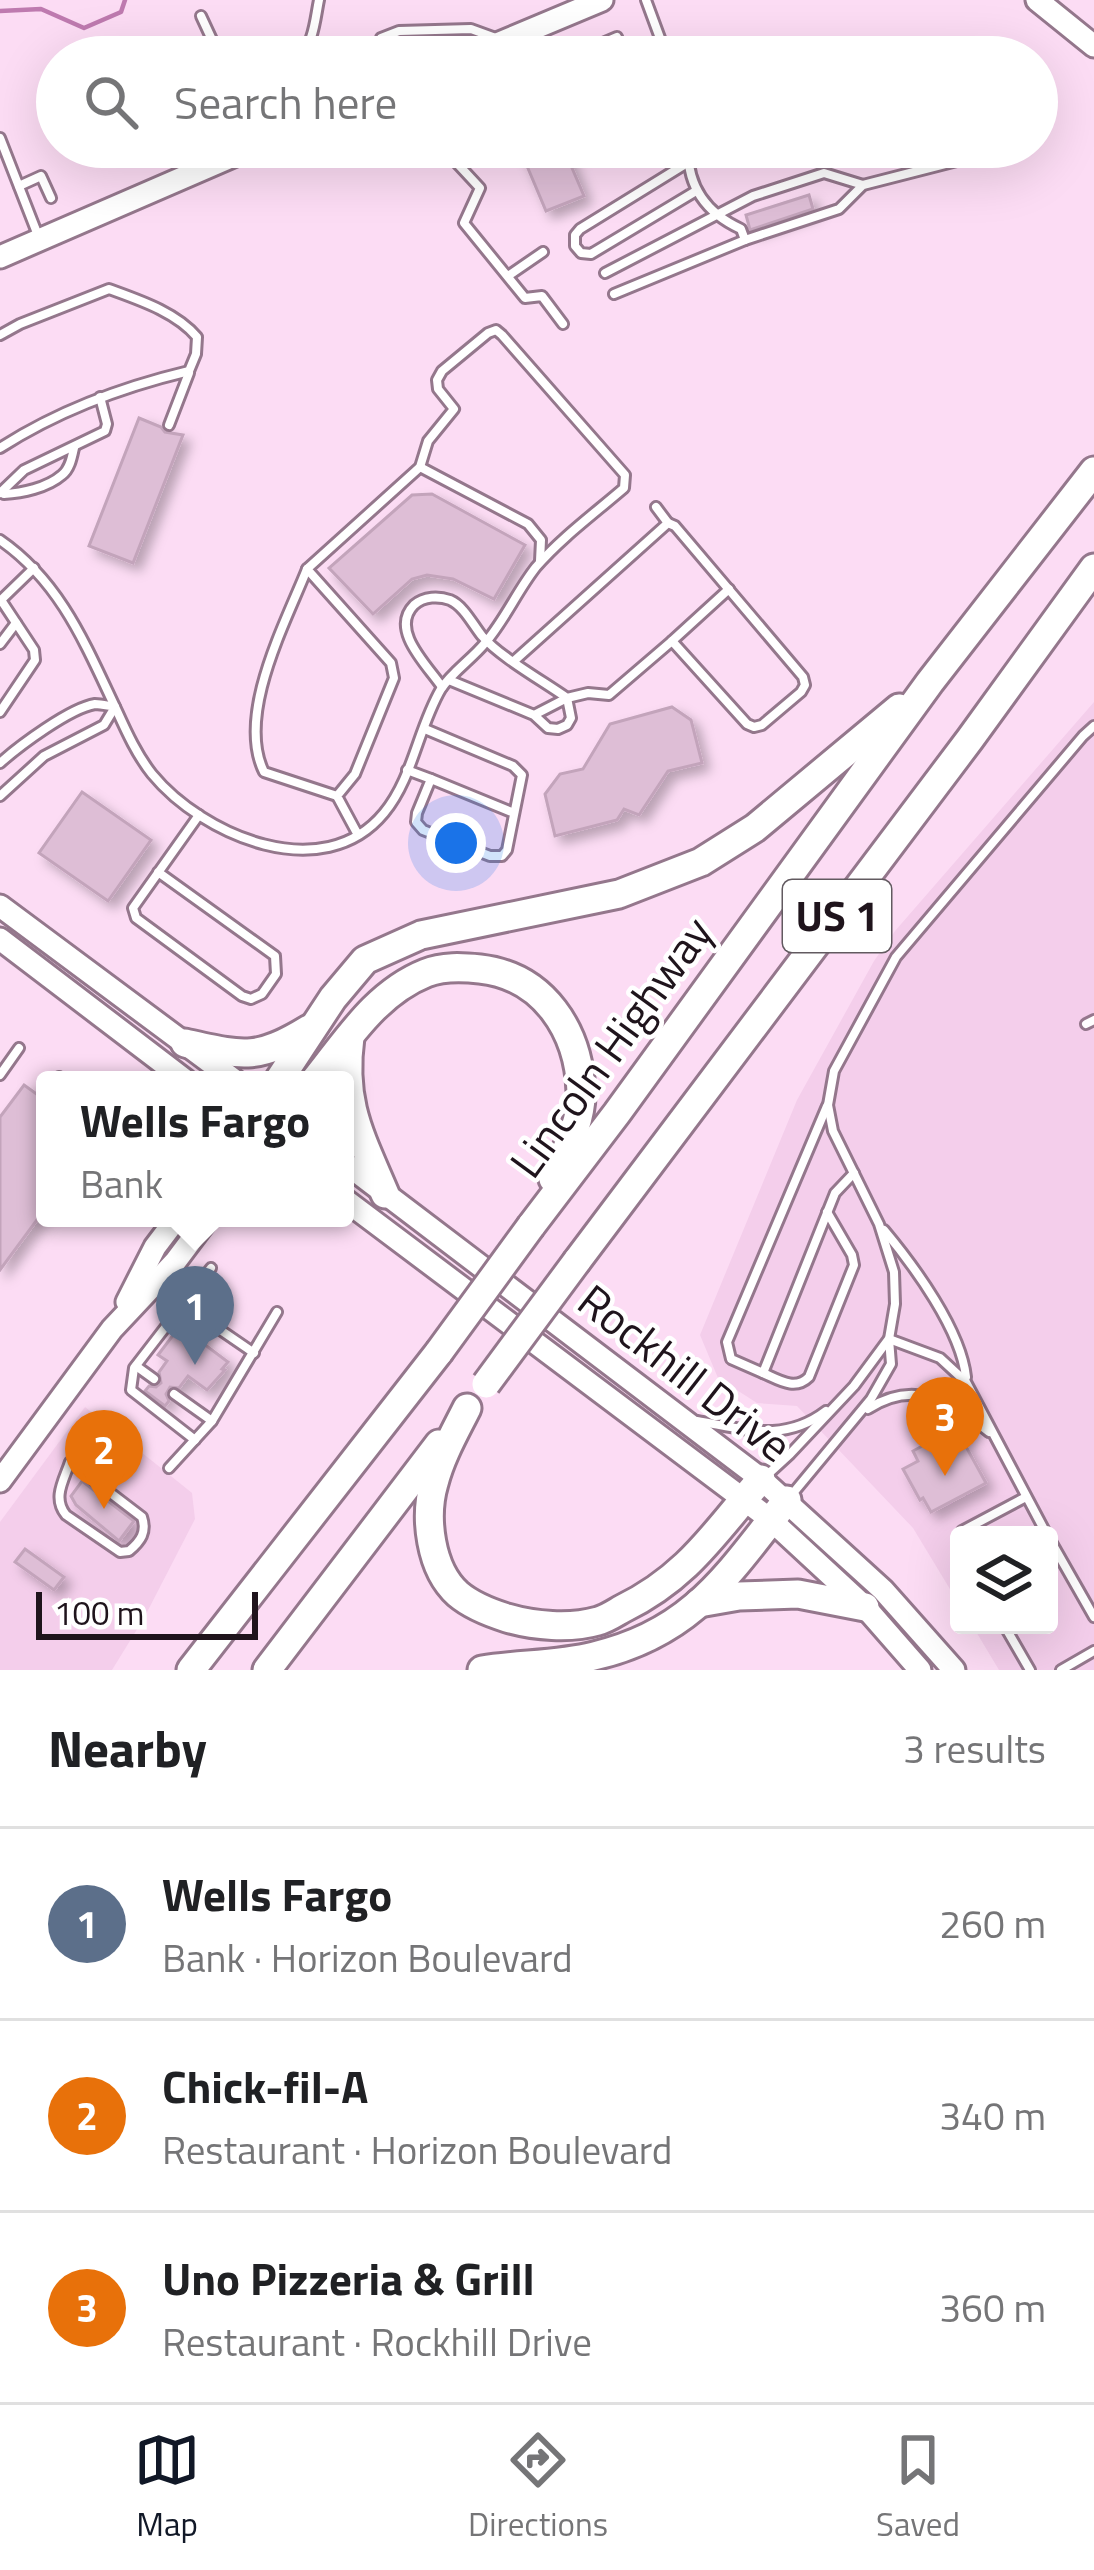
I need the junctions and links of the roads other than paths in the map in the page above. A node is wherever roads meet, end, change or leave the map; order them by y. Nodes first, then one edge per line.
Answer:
1 (319, 0) edge
2 (646, 0) edge
3 (1037, 0) edge
4 (596, 1) edge
5 (201, 16) dead end
6 (210, 36) edge
7 (311, 36) edge
8 (386, 36) edge
9 (484, 36) edge
10 (531, 36) edge
11 (659, 36) edge
12 (1094, 46) edge
13 (0, 138) edge
14 (205, 168) edge
15 (461, 168) edge
16 (678, 168) edge
17 (690, 168) edge
18 (927, 168) edge
19 (863, 184) junction
20 (19, 185) junction
21 (696, 191) junction
22 (52, 198) dead end
23 (716, 218) junction
24 (40, 239) junction
25 (745, 240) junction
26 (544, 252) dead end
27 (0, 257) edge
28 (605, 272) dead end
29 (508, 276) junction
30 (614, 294) dead end
31 (563, 325) dead end
32 (0, 335) edge
33 (189, 371) junction
34 (100, 397) junction
35 (169, 424) dead end
36 (74, 447) junction
37 (0, 448) edge
38 (420, 467) junction
39 (1094, 471) edge
40 (1, 494) edge
41 (656, 507) dead end
42 (668, 523) junction
43 (0, 540) edge
44 (540, 562) junction
45 (34, 568) junction
46 (1094, 568) edge
47 (307, 569) junction
48 (729, 589) junction
49 (0, 600) edge
50 (16, 623) junction
51 (672, 641) junction
52 (487, 642) junction
53 (0, 644) edge
54 (514, 661) junction
55 (930, 682) junction
56 (446, 684) junction
57 (567, 698) junction
58 (115, 707) junction
59 (0, 712) edge
60 (534, 715) junction
61 (1094, 726) edge
62 (425, 729) junction
63 (0, 764) edge
64 (407, 770) junction
65 (431, 779) junction
66 (0, 796) edge
67 (337, 796) junction
68 (514, 813) junction
69 (199, 815) junction
70 (358, 836) junction
71 (158, 872) junction
72 (0, 906) edge
73 (0, 939) edge
74 (313, 1026) junction
75 (351, 1036) junction
76 (185, 1043) junction
77 (19, 1048) dead end
78 (172, 1071) edge
79 (222, 1071) edge
80 (285, 1071) edge
81 (322, 1071) edge
82 (346, 1071) edge
83 (0, 1075) edge
84 (828, 1105) junction
85 (354, 1116) edge
86 (354, 1170) edge
87 (854, 1173) junction
88 (385, 1194) junction
89 (354, 1206) edge
90 (827, 1212) junction
91 (879, 1224) junction
92 (531, 1226) junction
93 (170, 1227) edge
94 (201, 1227) edge
95 (211, 1268) dead end
96 (184, 1305) junction
97 (277, 1312) dead end
98 (112, 1329) junction
99 (889, 1339) junction
100 (254, 1353) junction
101 (136, 1366) junction
102 (763, 1373) junction
103 (154, 1379) dead end
104 (966, 1382) junction
105 (854, 1386) junction
106 (174, 1394) dead end
107 (467, 1408) junction
108 (856, 1417) junction
109 (682, 1418) junction
110 (212, 1421) junction
111 (994, 1436) junction
112 (195, 1440) junction
113 (70, 1462) joint
114 (169, 1468) dead end
115 (0, 1481) edge
116 (752, 1490) junction
117 (1026, 1497) junction
118 (779, 1510) junction
119 (971, 1526) edge
120 (1042, 1526) edge
121 (1058, 1554) edge
122 (699, 1603) junction
123 (865, 1607) junction
124 (1094, 1617) edge
125 (1009, 1634) edge
126 (1094, 1651) edge
127 (191, 1670) edge
128 (267, 1670) edge
129 (482, 1670) edge
130 (920, 1670) edge
131 (954, 1670) edge
132 (1030, 1670) edge
133 (1061, 1670) edge

1 - 7 lane
2 - 11 lane
3 - 12 main road
4 - 10 main road
5 - 6 lane
8 - 9 lane
13 - 20 lane
14 - 24 main road
15 - 29 lane
16 - 21 lane
17 - 21 lane
18 - 19 lane
19 - 23 lane
19 - 25 lane
20 - 22 lane
20 - 24 lane
21 - 23 lane
23 - 25 lane
23 - 28 lane
24 - 27 main road
25 - 30 lane
26 - 29 lane
29 - 31 lane
32 - 33 lane
33 - 34 lane
33 - 35 lane
34 - 36 lane
34 - 37 lane
36 - 40 lane
36 - 40 lane
38 - 44 lane
38 - 44 lane
38 - 47 lane
39 - 55 highway, Lincoln Highway / US 1
41 - 42 lane
42 - 48 lane
42 - 54 lane
43 - 45 lane
44 - 52 lane
45 - 49 lane
45 - 58 lane
46 - 107 highway, US 1, bridge
47 - 67 lane
47 - 67 lane
48 - 51 lane
48 - 51 lane
49 - 50 lane
50 - 53 lane
50 - 59 lane
51 - 57 lane
52 - 54 lane
52 - 56 lane
52 - 56 lane
54 - 57 lane
55 - 74 highway
55 - 92 highway, Lincoln Highway / US 1
56 - 60 lane
56 - 62 lane
57 - 60 lane
57 - 60 lane
58 - 63 lane
58 - 66 lane
58 - 69 lane
61 - 84 lane
62 - 64 lane
62 - 68 lane
64 - 65 lane
64 - 70 lane
65 - 68 lane
65 - 68 lane
67 - 70 lane
69 - 70 lane
69 - 71 lane
71 - 71 lane
72 - 76 main road
73 - 78 main road
74 - 76 highway
74 - 80 highway
75 - 81 highway
75 - 82 highway
75 - 92 highway
76 - 79 main road
77 - 83 lane
84 - 87 lane
84 - 102 lane
85 - 88 highway
86 - 88 main road, Rockhill Drive
87 - 90 lane
87 - 91 lane
88 - 109 main road, Rockhill Drive
89 - 116 main road, Rockhill Drive
90 - 102 lane
90 - 102 lane
91 - 99 lane
91 - 104 lane
92 - 127 highway, Lincoln Highway / US 1, bridge
93 - 98 main road
94 - 98 main road
95 - 96 lane
96 - 100 lane
96 - 101 lane
97 - 100 lane
98 - 115 main road
99 - 104 lane
99 - 105 lane
99 - 108 lane
100 - 110 lane
101 - 103 lane
101 - 112 lane
104 - 111 lane
105 - 109 lane
105 - 116 lane
106 - 110 lane
107 - 116 highway
107 - 128 highway, US 1
108 - 111 lane
108 - 118 lane
109 - 116 main road, Rockhill Drive
110 - 112 lane
111 - 117 lane
112 - 114 lane
113 - 113 lane
116 - 118 main road, Rockhill Drive
117 - 119 lane
117 - 120 lane
118 - 122 highway
118 - 123 main road, Rockhill Drive
118 - 131 main road, Rockhill Drive
121 - 124 lane
122 - 123 highway
122 - 129 highway
123 - 130 main road, Rockhill Drive
125 - 132 lane
126 - 133 lane

